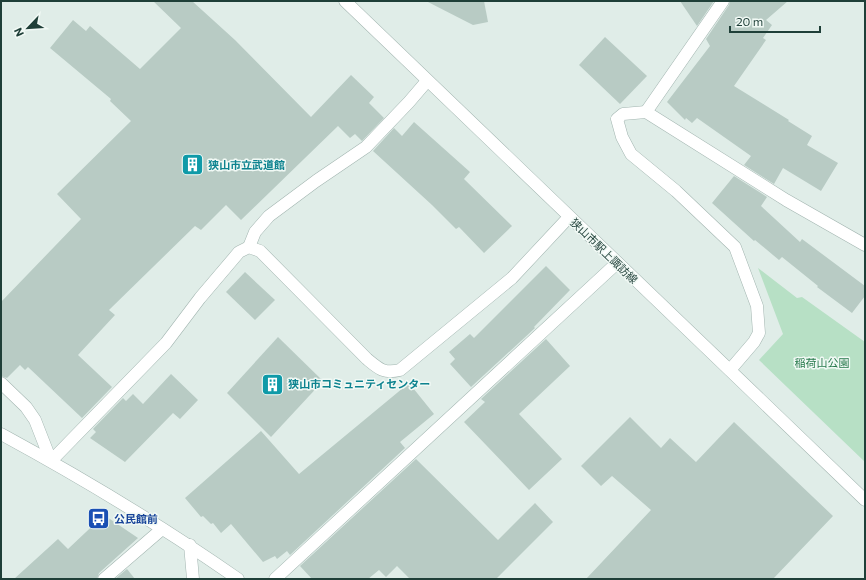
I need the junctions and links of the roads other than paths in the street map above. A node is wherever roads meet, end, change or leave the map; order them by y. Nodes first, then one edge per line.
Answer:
1 (344, 1) edge
2 (723, 1) edge
3 (427, 81) junction
4 (646, 112) junction
5 (569, 217) junction
6 (865, 245) edge
7 (249, 247) junction
8 (617, 263) junction
9 (730, 370) junction
10 (1, 383) edge
11 (1, 434) edge
12 (51, 461) junction
13 (865, 500) edge
14 (162, 529) junction
15 (190, 545) junction
16 (104, 579) edge
17 (193, 579) edge
18 (238, 579) edge
19 (275, 579) edge

1 - 3 street, 狭山市駅上諏訪線
2 - 4 street
3 - 5 street, 狭山市駅上諏訪線
3 - 7 street
4 - 6 street
4 - 9 street
5 - 7 street
5 - 8 street, 狭山市駅上諏訪線
7 - 12 street
8 - 9 street, 狭山市駅上諏訪線
8 - 19 street
9 - 13 street, 狭山市駅上諏訪線
10 - 12 street
11 - 12 street
12 - 14 street
14 - 15 street
14 - 16 street
15 - 17 street
15 - 18 street

